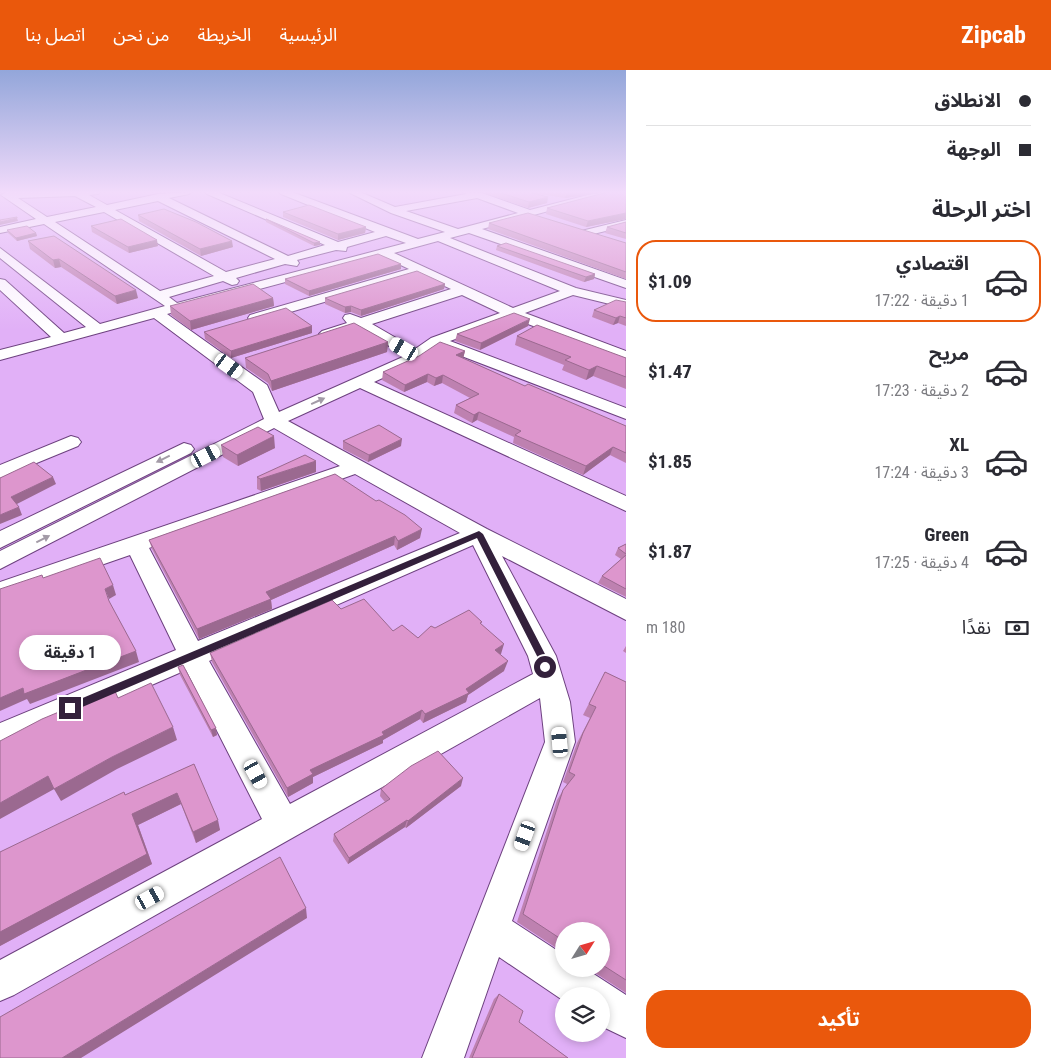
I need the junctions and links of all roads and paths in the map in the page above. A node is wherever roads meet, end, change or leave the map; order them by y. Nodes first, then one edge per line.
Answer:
1 (72, 238) edge
2 (158, 238) edge
3 (241, 238) edge
4 (318, 238) edge
5 (365, 238) edge
6 (404, 238) edge
7 (434, 238) edge
8 (441, 238) edge
9 (496, 238) edge
10 (597, 238) edge
11 (610, 240) edge
12 (418, 243) junction
13 (337, 246) junction
14 (0, 252) edge
15 (382, 252) junction
16 (365, 257) junction
17 (288, 261) junction
18 (420, 270) junction
19 (310, 272) junction
20 (226, 277) junction
21 (282, 278) junction
22 (0, 283) edge
23 (626, 284) edge
24 (247, 289) junction
25 (463, 290) junction
26 (572, 291) junction
27 (626, 292) edge
28 (608, 298) junction
29 (318, 300) junction
30 (22, 302) junction
31 (158, 304) junction
32 (626, 304) edge
33 (7, 306) dead end
34 (512, 313) junction
35 (244, 321) edge
36 (359, 323) junction
37 (97, 329) junction
38 (62, 339) junction
39 (313, 339) edge
40 (436, 341) junction
41 (404, 349) junction
42 (0, 355) edge
43 (626, 356) edge
44 (360, 382) junction
45 (272, 414) junction
46 (626, 414) edge
47 (70, 442) dead end
48 (357, 467) junction
49 (0, 472) edge
50 (626, 504) edge
51 (479, 534) junction
52 (0, 540) edge
53 (136, 544) junction
54 (0, 561) edge
55 (0, 591) edge
56 (626, 610) edge
57 (192, 656) junction
58 (549, 678) junction
59 (0, 737) edge
60 (283, 825) junction
61 (490, 929) junction
62 (0, 981) edge
63 (578, 987) edge
64 (610, 1008) edge
65 (626, 1018) edge
66 (443, 1058) edge

1 - 31 street
2 - 20 street
3 - 17 street
4 - 13 street
5 - 13 street
6 - 12 street
7 - 12 street
8 - 26 street
9 - 23 street
10 - 11 street
12 - 15 street
13 - 16 street
13 - 17 street
14 - 37 street
15 - 16 street
15 - 18 street
16 - 19 street
17 - 19 street
17 - 20 street
18 - 25 street
18 - 29 street
19 - 21 street
20 - 24 street
20 - 31 street
21 - 24 street
21 - 29 street
22 - 30 street
24 - 31 street
25 - 34 street
25 - 36 street
26 - 28 street
26 - 34 street
27 - 28 street
28 - 32 street
29 - 35 street
29 - 36 street
30 - 33 street
30 - 38 street
31 - 37 street
31 - 45 street
34 - 40 street
34 - 43 street
36 - 39 street
36 - 41 street
37 - 38 street
38 - 42 street
40 - 41 street
40 - 44 street
40 - 46 street
41 - 45 street
45 -> 44 street
44 - 50 street
45 - 48 street
45 -> 52 street
54 -> 45 street
47 - 49 street
48 - 51 street
48 - 53 street
51 - 56 street
51 - 57 street
51 - 58 street
53 - 55 street
53 - 57 street
57 - 59 street
57 - 60 street
58 - 60 street
58 - 61 street
60 - 62 street
61 - 63 street
61 - 66 street
64 - 65 street

